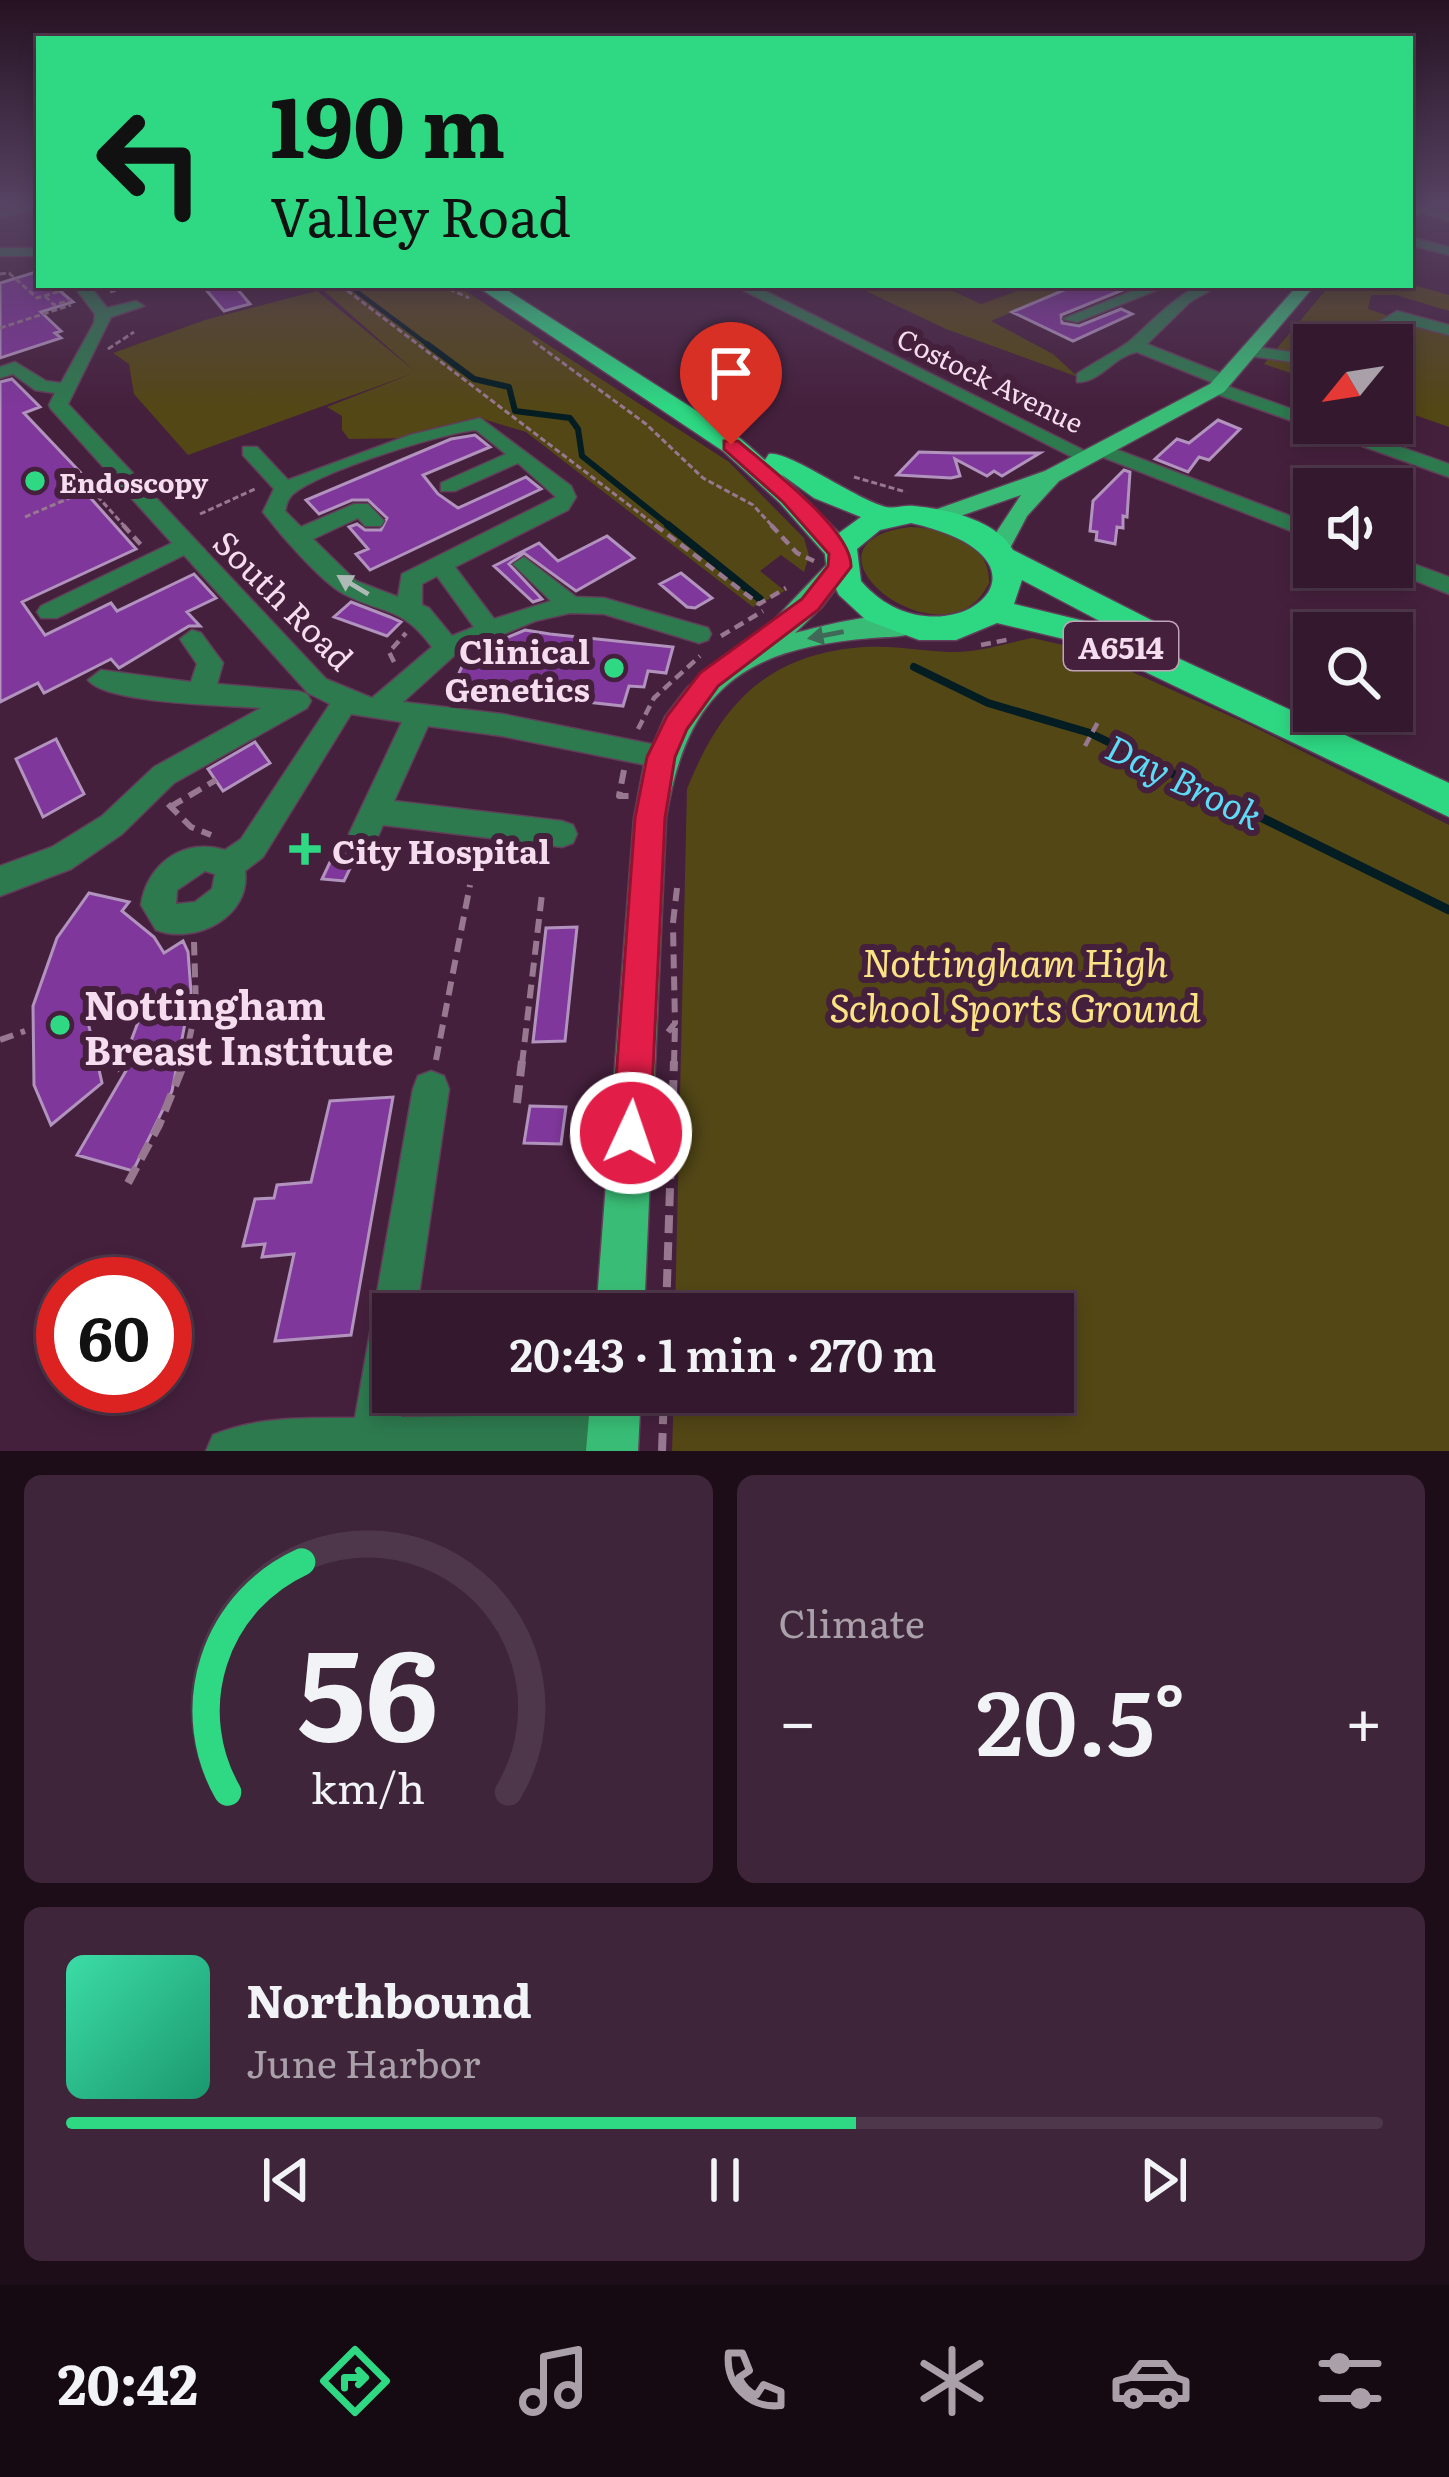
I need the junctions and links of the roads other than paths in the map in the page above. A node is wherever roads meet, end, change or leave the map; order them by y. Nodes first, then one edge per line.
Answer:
1 (513, 288) edge
2 (747, 288) edge
3 (1153, 288) edge
4 (1205, 288) edge
5 (1304, 288) edge
6 (87, 293) edge
7 (479, 293) edge
8 (136, 306) dead end
9 (104, 314) junction
10 (1071, 319) dead end
11 (1383, 324) edge
12 (1449, 330) edge
13 (1139, 347) junction
14 (1249, 351) junction
15 (1293, 357) edge
16 (0, 373) edge
17 (1083, 377) dead end
18 (1220, 384) junction
19 (64, 389) junction
20 (1293, 414) edge
21 (1373, 444) edge
22 (250, 451) dead end
23 (1095, 454) junction
24 (520, 455) junction
25 (1449, 471) edge
26 (1054, 476) junction
27 (448, 487) dead end
28 (280, 497) junction
29 (929, 506) junction
30 (886, 517) junction
31 (373, 521) dead end
32 (1293, 525) edge
33 (298, 537) junction
34 (186, 545) junction
35 (1002, 553) junction
36 (831, 560) junction
37 (524, 564) dead end
38 (442, 565) junction
39 (1413, 571) edge
40 (1449, 586) edge
41 (570, 605) junction
42 (49, 612) dead end
43 (416, 612) junction
44 (1005, 624) junction
45 (910, 625) junction
46 (489, 629) junction
47 (699, 634) dead end
48 (192, 639) dead end
49 (447, 648) junction
50 (743, 655) junction
51 (101, 680) dead end
52 (201, 693) junction
53 (296, 700) junction
54 (344, 702) junction
55 (377, 708) junction
56 (418, 717) junction
57 (661, 757) junction
58 (1449, 774) edge
59 (1449, 802) edge
60 (562, 834) dead end
61 (230, 865) dead end
62 (0, 882) edge
63 (431, 1089) road end
64 (398, 1293) edge
65 (621, 1293) edge
66 (379, 1413) edge
67 (614, 1427) edge
68 (374, 1441) junction
69 (230, 1451) edge

1 - 30 highway
2 - 23 street, Costock Avenue
3 - 10 street
4 - 13 street
5 - 14 main road
6 - 9 street
7 - 36 highway
8 - 9 street
9 - 19 street
11 - 12 street
13 - 17 street
13 - 18 street
14 - 15 street
14 - 18 main road
16 - 19 street
18 - 20 street
18 - 23 main road
19 - 34 street, South Road
21 - 25 street
22 - 28 street
23 - 26 main road
23 - 32 street, Costock Avenue
24 - 27 street
24 - 28 street
24 - 38 street
26 - 29 main road
26 - 35 main road
28 - 33 street
29 - 30 highway
29 - 35 highway
30 - 36 highway
31 - 33 street
43 -> 33 street
34 - 42 street
34 - 54 street, South Road
35 - 44 highway
35 - 58 highway, A6514
36 - 45 highway
36 - 50 main road
37 - 41 street
38 - 43 street
38 - 46 street
39 - 40 street
41 - 46 street
41 - 47 street
43 - 49 street
44 - 45 highway
44 - 59 highway, A6514
45 -> 50 main road
46 - 49 street
48 - 52 street
49 - 55 street
50 - 57 main road
51 - 52 street
52 - 53 street
53 - 54 street
53 - 62 street
54 - 55 street, South Road
54 - 61 street
55 - 56 street, South Road
56 - 57 street, South Road
56 - 60 street
57 - 65 main road
63 - 64 street
66 - 68 street
67 - 68 street
68 - 69 street

